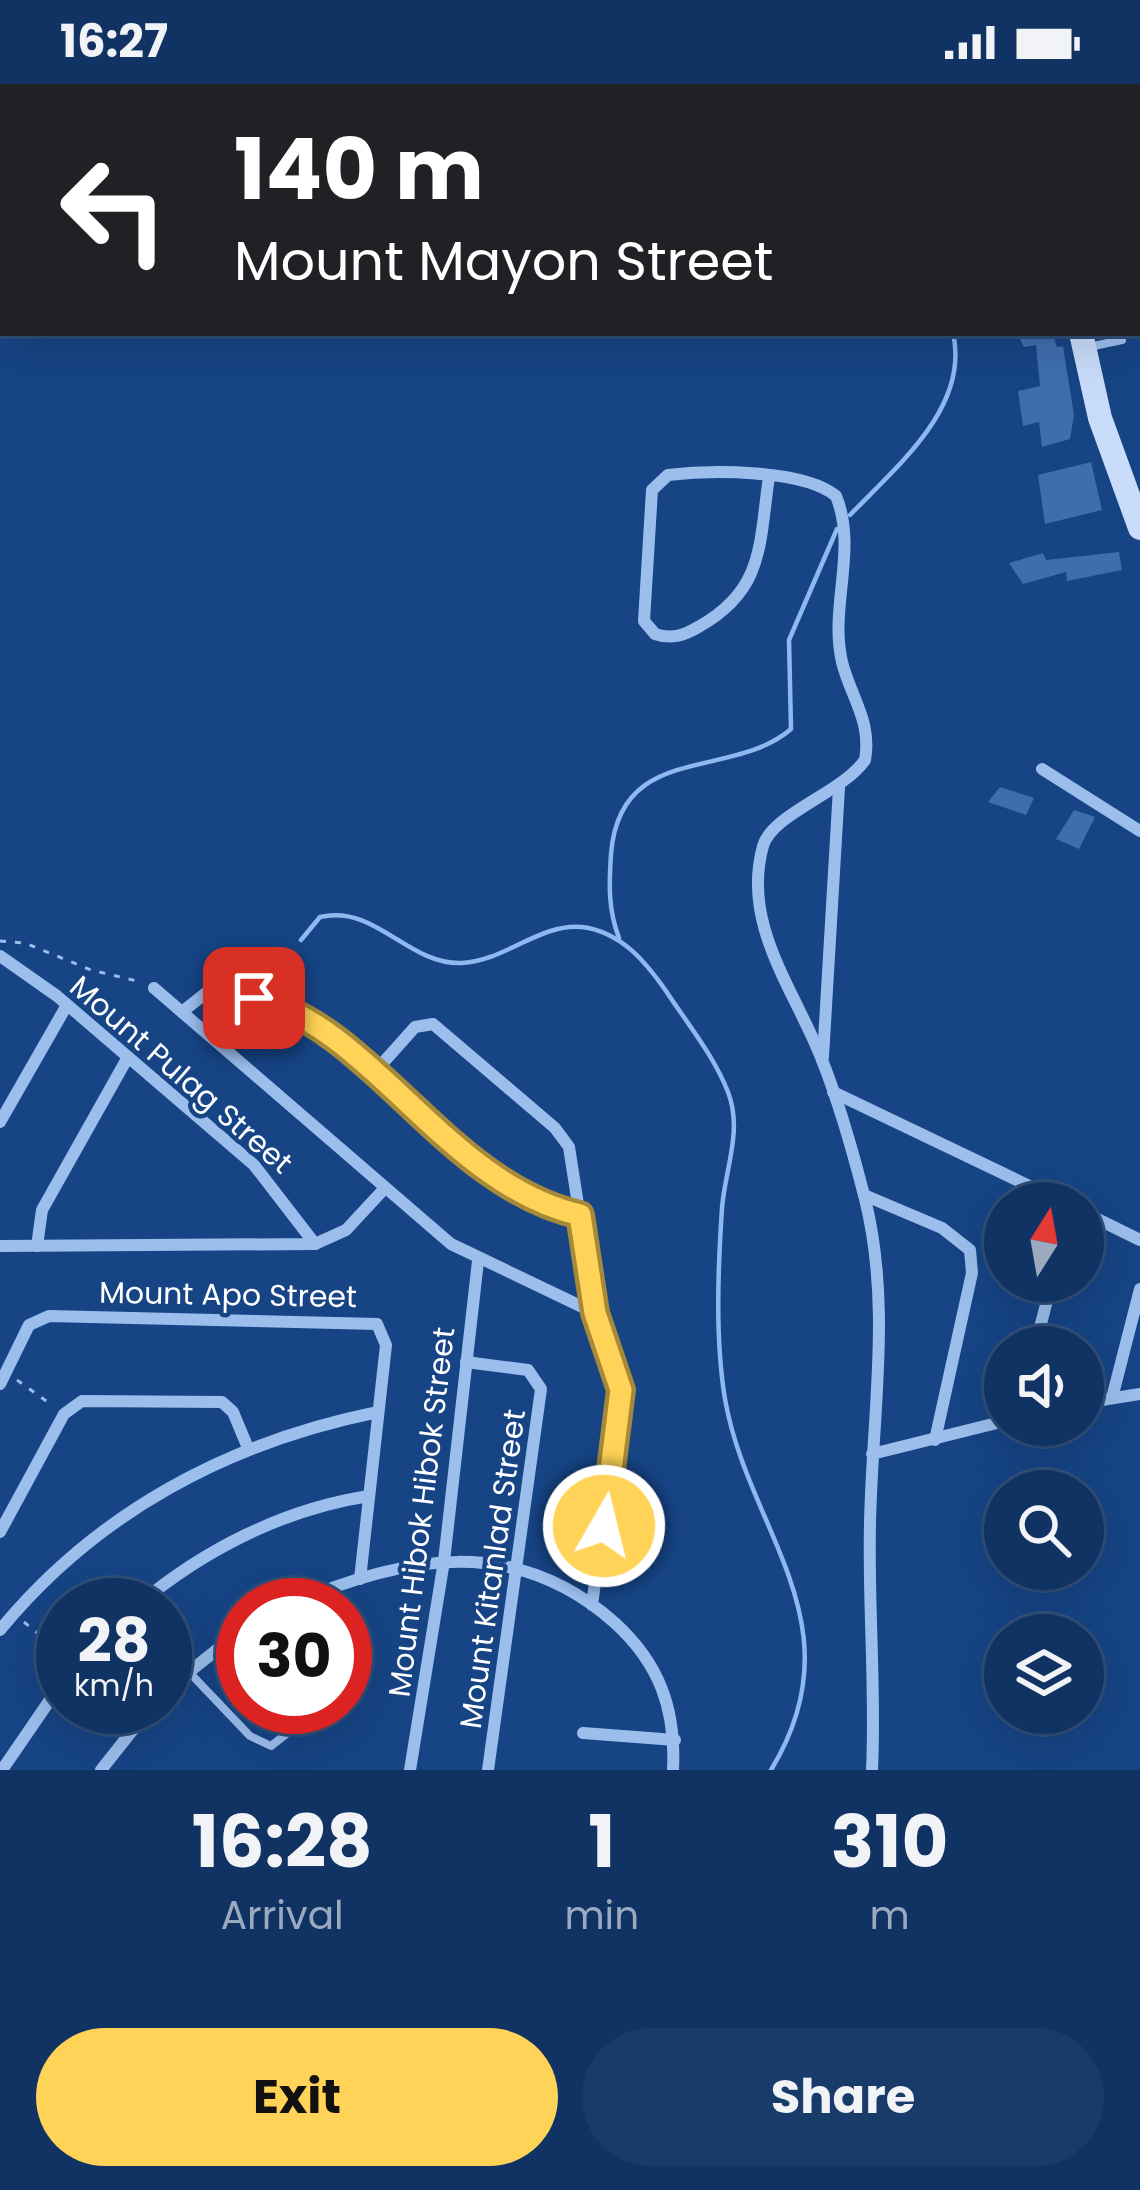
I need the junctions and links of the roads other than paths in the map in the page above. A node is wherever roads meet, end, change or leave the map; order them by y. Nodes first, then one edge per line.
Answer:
1 (1121, 336) edge
2 (1082, 340) edge
3 (769, 477) junction
4 (1140, 528) edge
5 (1042, 769) dead end
6 (839, 788) junction
7 (1140, 831) edge
8 (0, 956) edge
9 (154, 988) road end
10 (67, 1005) junction
11 (182, 1012) junction
12 (128, 1058) junction
13 (823, 1061) junction
14 (373, 1075) junction
15 (833, 1092) junction
16 (0, 1122) edge
17 (1021, 1182) edge
18 (385, 1188) junction
19 (864, 1195) junction
20 (580, 1215) junction
21 (1104, 1222) edge
22 (1140, 1240) edge
23 (316, 1244) junction
24 (0, 1246) edge
25 (37, 1246) junction
26 (478, 1261) junction
27 (1140, 1288) edge
28 (595, 1313) junction
29 (466, 1362) junction
30 (3, 1378) edge
31 (1140, 1394) edge
32 (1112, 1398) junction
33 (1104, 1399) edge
34 (378, 1412) junction
35 (984, 1426) edge
36 (934, 1439) junction
37 (248, 1448) junction
38 (872, 1454) junction
39 (369, 1496) junction
40 (0, 1532) edge
41 (444, 1561) junction
42 (518, 1567) junction
43 (174, 1578) edge
44 (360, 1578) edge
45 (365, 1578) edge
46 (0, 1602) edge
47 (592, 1605) junction
48 (14, 1613) junction
49 (0, 1630) edge
50 (216, 1648) edge
51 (192, 1666) edge
52 (192, 1675) edge
53 (216, 1700) edge
54 (36, 1720) edge
55 (583, 1732) dead end
56 (130, 1734) edge
57 (248, 1734) edge
58 (286, 1734) edge
59 (675, 1740) junction
60 (2, 1770) edge
61 (101, 1770) edge
62 (410, 1770) edge
63 (488, 1770) edge
64 (674, 1770) edge
65 (872, 1770) edge

1 - 2 lane
2 - 4 main road
3 - 3 street
3 - 6 street
5 - 7 street
6 - 13 street
6 - 13 street
8 - 10 street, Mount Pulag Street
9 - 11 street
10 - 12 street, Mount Pulag Street
10 - 16 street
11 - 14 street
11 - 18 street
12 - 23 street, Mount Pulag Street
12 - 25 street
13 - 15 street
14 - 20 street
14 - 20 street
15 - 17 street
15 - 19 street
18 - 23 street
18 - 26 street
19 - 36 street
19 - 38 street
20 - 28 street
21 - 22 street
23 - 25 street
24 - 25 street
26 - 28 street
26 - 29 street, Mount Hibok Hibok Street
27 - 32 street
28 - 47 street
29 - 41 street, Mount Hibok Hibok Street
29 - 42 street, Mount Kitanlad Street
30 - 34 street, Mount Apo Street
31 - 32 street
32 - 33 street
34 - 37 street
34 - 39 street, Mount Apo Street
35 - 36 street
36 - 38 street
37 - 40 street
37 - 48 street
38 - 65 street
39 - 43 street
39 - 44 street, Mount Apo Street
41 - 42 street
41 - 45 street
41 - 62 street, Mount Hibok Hibok Street
42 - 47 street
42 - 63 street, Mount Kitanlad Street
46 - 48 street
47 - 59 street
48 - 49 street
50 - 51 street
52 - 53 lane
54 - 60 street
55 - 59 street
56 - 61 street
57 - 58 lane
59 - 64 street

